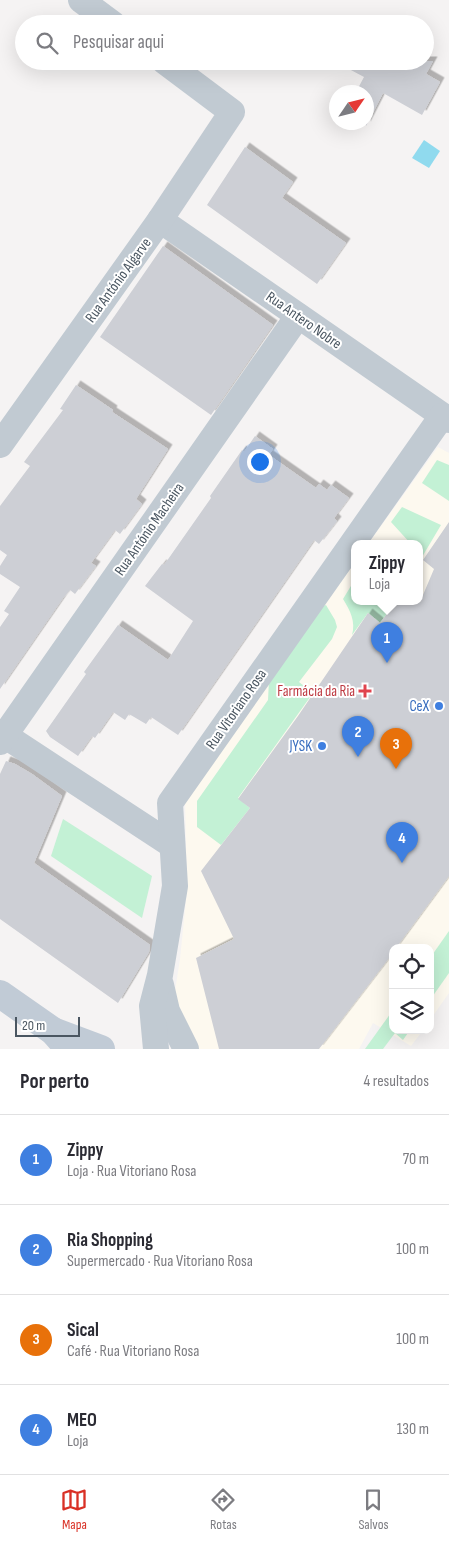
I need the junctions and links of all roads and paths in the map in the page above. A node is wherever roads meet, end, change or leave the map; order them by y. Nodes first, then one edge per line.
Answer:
1 (81, 0) edge
2 (101, 15) edge
3 (176, 70) edge
4 (160, 220) junction
5 (298, 316) junction
6 (446, 418) edge
7 (0, 445) edge
8 (359, 540) edge
9 (351, 551) edge
10 (2, 739) edge
11 (172, 845) junction
12 (160, 975) junction
13 (0, 994) edge
14 (61, 1040) edge
15 (101, 1049) edge
16 (156, 1049) edge
17 (186, 1049) edge

1 - 2 street
3 - 4 street, Rua António Algarve
4 - 5 street, Rua Antero Nobre
4 - 7 street, Rua António Algarve
5 - 6 street, Rua Antero Nobre
5 - 10 street, Rua António Macheira
6 - 8 street, Rua Vitoriano Rosa
9 - 11 street, Rua Vitoriano Rosa
10 - 11 street
11 - 12 street, Rua Vitoriano Rosa
12 - 16 street, Rua Vitoriano Rosa
12 - 17 street
13 - 14 main road
14 - 15 main road

